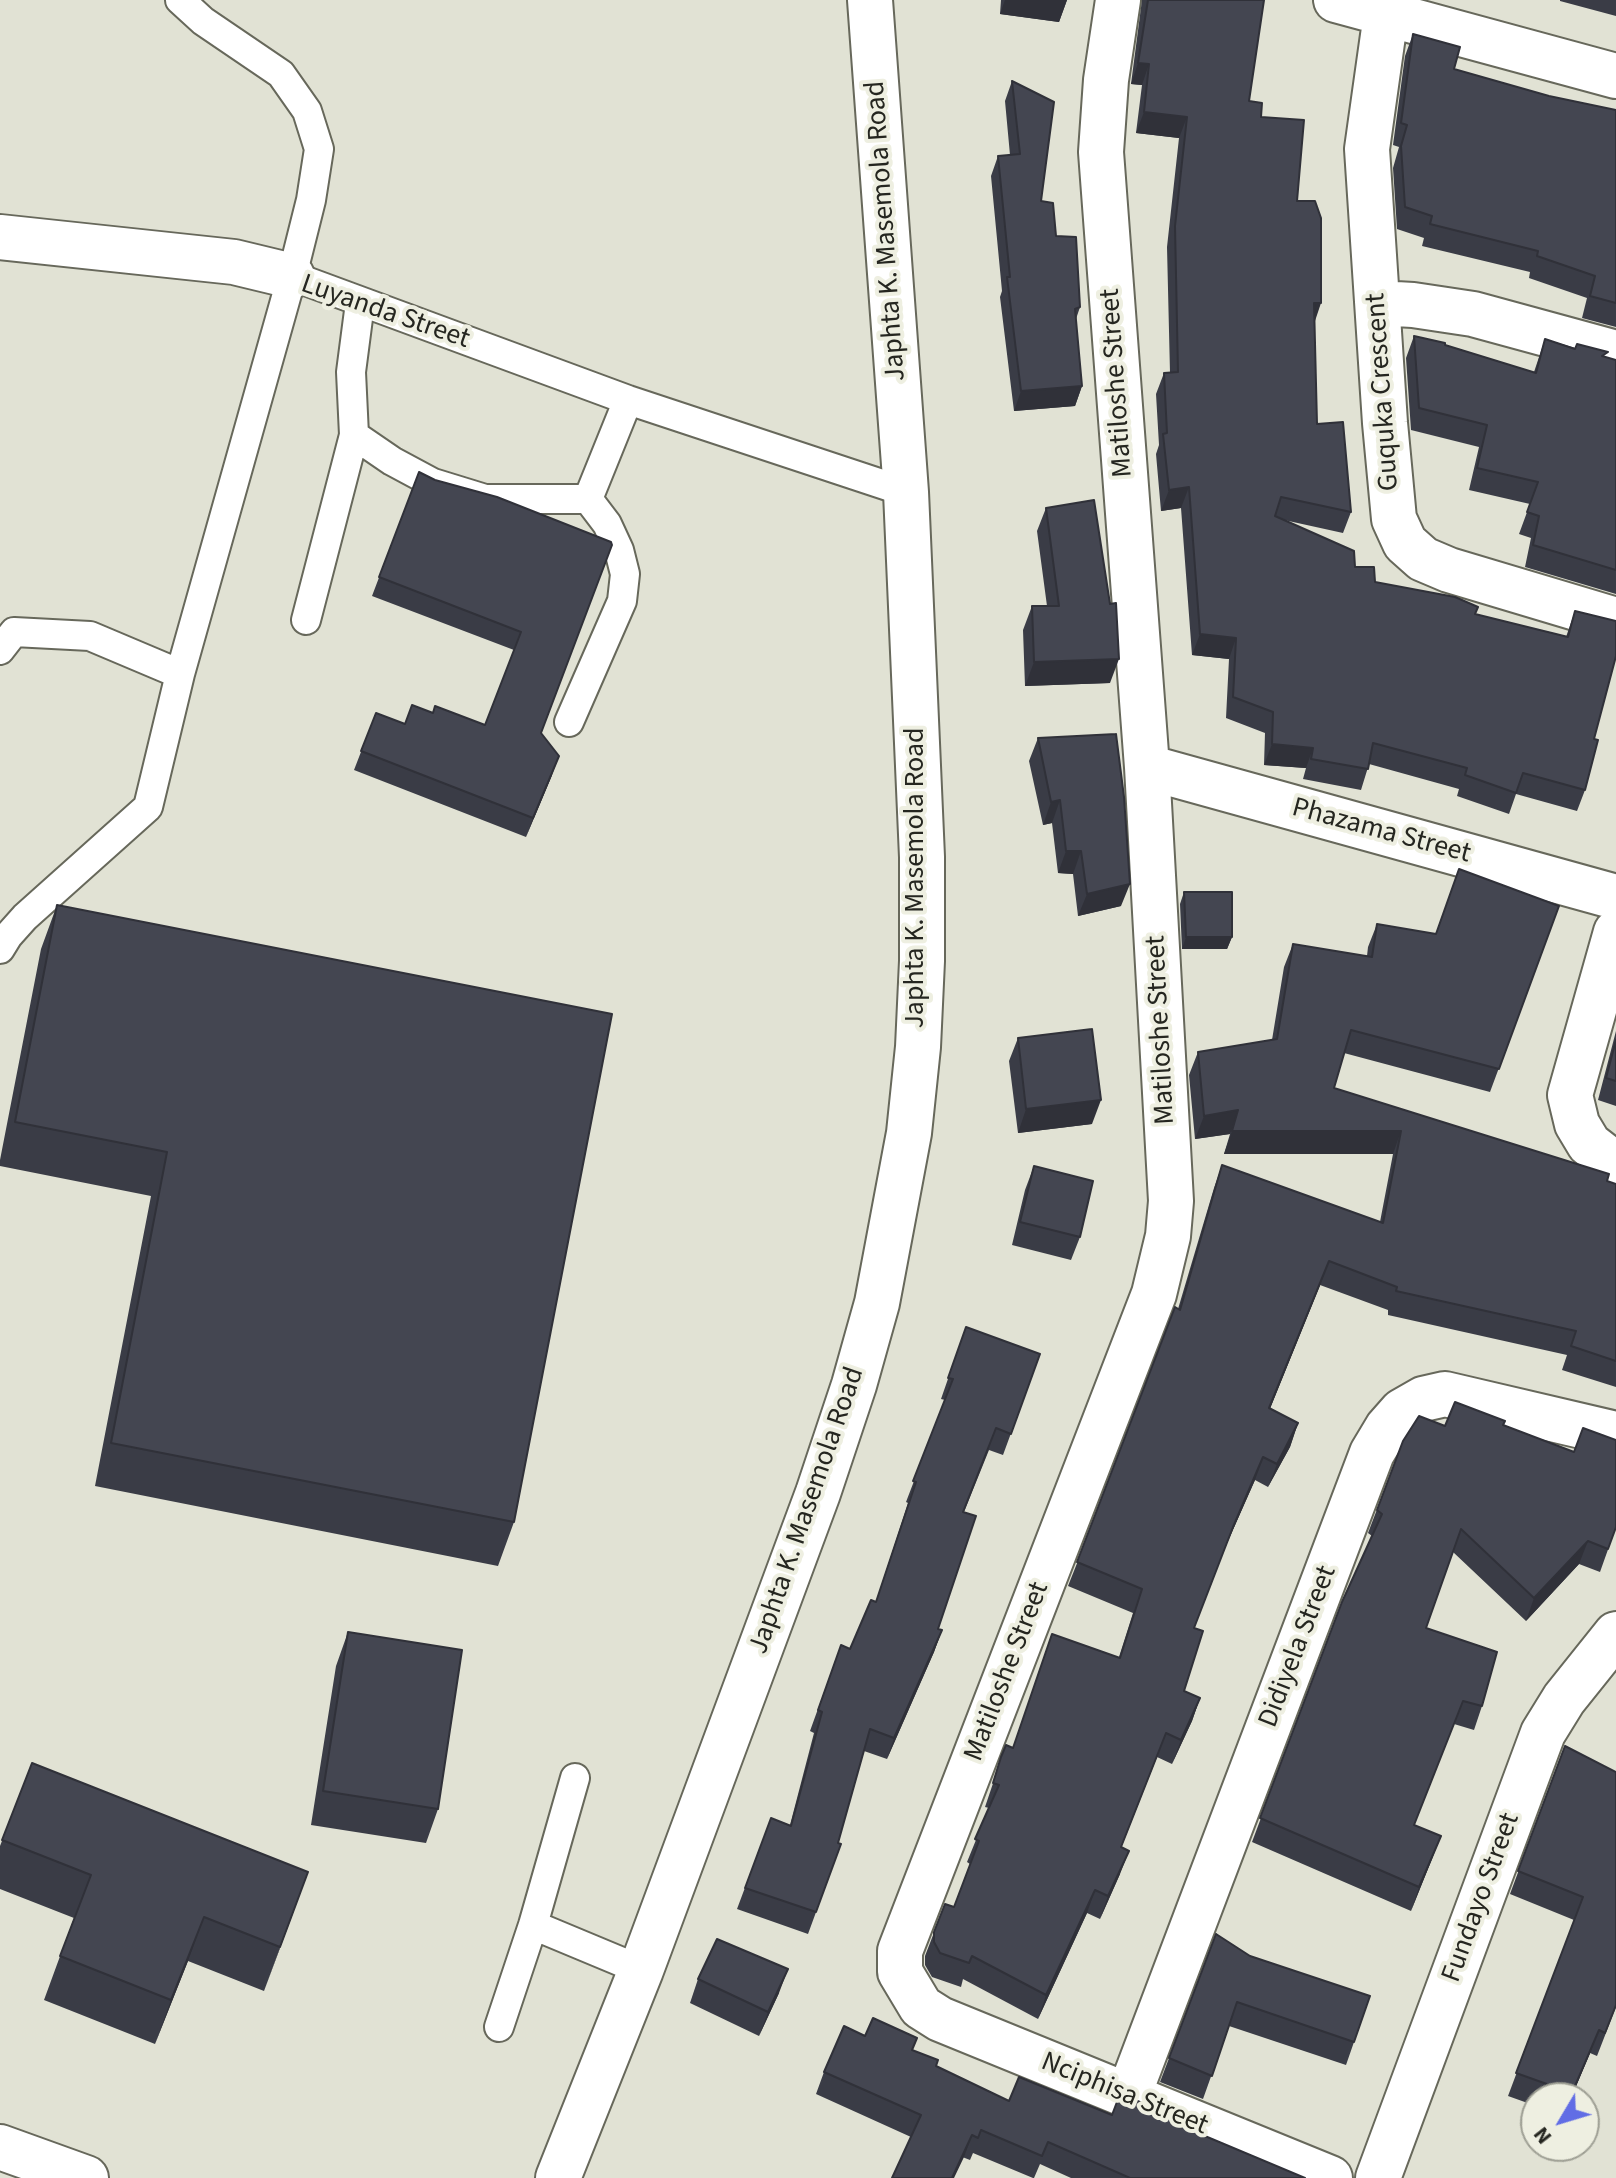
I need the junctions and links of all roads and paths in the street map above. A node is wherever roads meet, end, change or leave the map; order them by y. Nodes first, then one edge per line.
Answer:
1 (180, 0) edge
2 (870, 0) edge
3 (1118, 0) edge
4 (1336, 0) edge
5 (1387, 7) edge
6 (1616, 76) edge
7 (0, 237) edge
8 (292, 276) junction
9 (360, 303) junction
10 (1378, 303) junction
11 (1616, 353) edge
12 (628, 400) junction
13 (354, 435) junction
14 (906, 492) junction
15 (588, 499) junction
16 (306, 620) dead end
17 (1616, 620) edge
18 (0, 650) edge
19 (180, 674) junction
20 (569, 722) dead end
21 (1147, 767) junction
22 (1616, 897) edge
23 (1616, 932) edge
24 (0, 949) edge
25 (1616, 1165) edge
26 (1616, 1434) edge
27 (1616, 1634) edge
28 (575, 1778) dead end
29 (533, 1925) junction
30 (641, 1970) junction
31 (921, 2007) joint
32 (499, 2027) dead end
33 (1128, 2097) junction
34 (0, 2147) edge
35 (86, 2178) edge
36 (558, 2178) edge
37 (1330, 2178) edge
38 (1378, 2178) edge

1 - 8 lane
2 - 14 street, Japhta K. Masemola Road
3 - 21 street, Matiloshe Street
4 - 5 street
5 - 6 street
5 - 10 street, Guquka Crescent
7 - 8 street
8 - 9 lane, Luyanda Street
8 - 19 lane, Luyanda Street
9 - 12 lane, Luyanda Street
9 - 13 lane
10 - 11 street
10 - 17 street, Guquka Crescent
12 - 14 lane, Luyanda Street
12 - 15 lane
13 - 15 lane
13 - 16 lane
14 - 30 street, Japhta K. Masemola Road
15 - 20 lane
18 - 19 lane
19 - 24 lane, Luyanda Street
21 - 22 street, Phazama Street
21 - 31 street, Matiloshe Street
23 - 25 street
26 - 33 street, Didiyela Street
27 - 38 street, Fundayo Street
28 - 29 lane
29 - 30 lane
29 - 32 lane
30 - 36 street, Japhta K. Masemola Road
31 - 33 street, Nciphisa Street
33 - 37 street, Nciphisa Street
34 - 35 street

